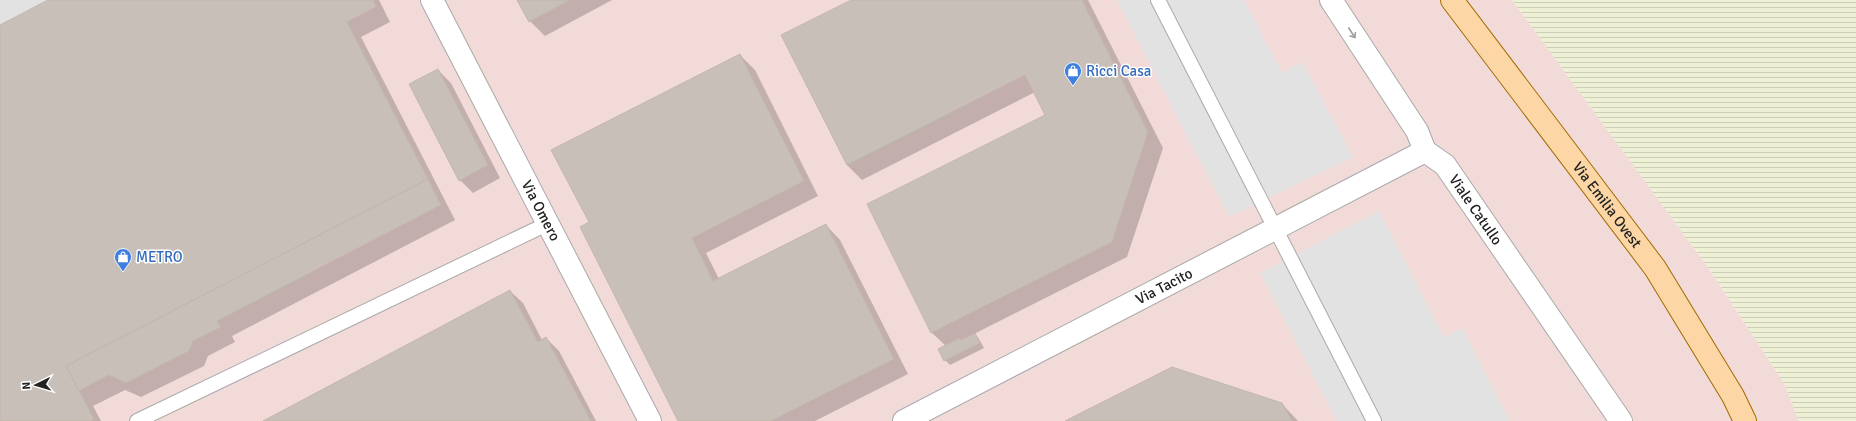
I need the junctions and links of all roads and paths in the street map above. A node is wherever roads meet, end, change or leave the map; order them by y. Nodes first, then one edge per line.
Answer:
1 (432, 0) edge
2 (1158, 0) edge
3 (1331, 0) edge
4 (1452, 0) edge
5 (1425, 151) junction
6 (547, 224) junction
7 (1275, 229) junction
8 (137, 421) edge
9 (650, 421) edge
10 (904, 421) edge
11 (1374, 421) edge
12 (1621, 421) edge
13 (1745, 421) edge

1 - 6 street, Via Omero
2 - 7 lane
3 -> 5 street
4 - 13 main road, Via Emilia Ovest
5 - 7 street, Via Tacito
5 - 12 street, Viale Catullo
6 - 8 lane
6 - 9 street, Via Omero
7 - 10 street, Via Tacito
7 - 11 lane

